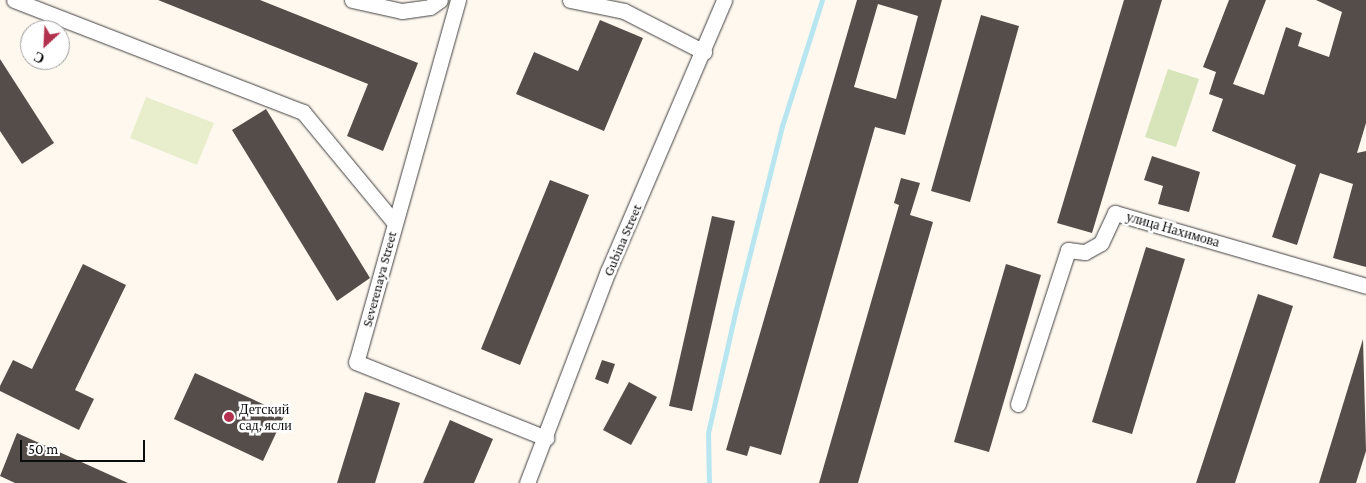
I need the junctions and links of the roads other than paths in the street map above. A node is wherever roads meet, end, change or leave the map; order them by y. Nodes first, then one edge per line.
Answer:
1 (14, 0) edge
2 (352, 0) edge
3 (440, 0) edge
4 (458, 0) edge
5 (570, 0) edge
6 (724, 0) edge
7 (704, 52) junction
8 (394, 222) junction
9 (1366, 286) edge
10 (1018, 404) dead end
11 (546, 438) junction
12 (527, 483) edge

1 - 8 street
2 - 3 street
4 - 8 street, Severenaya Street
5 - 7 street
6 - 7 street, Gubina Street
7 - 11 street, Gubina Street
8 - 11 street, Severenaya Street
9 - 10 street, улица Нахимова
11 - 12 street, Gubina Street

